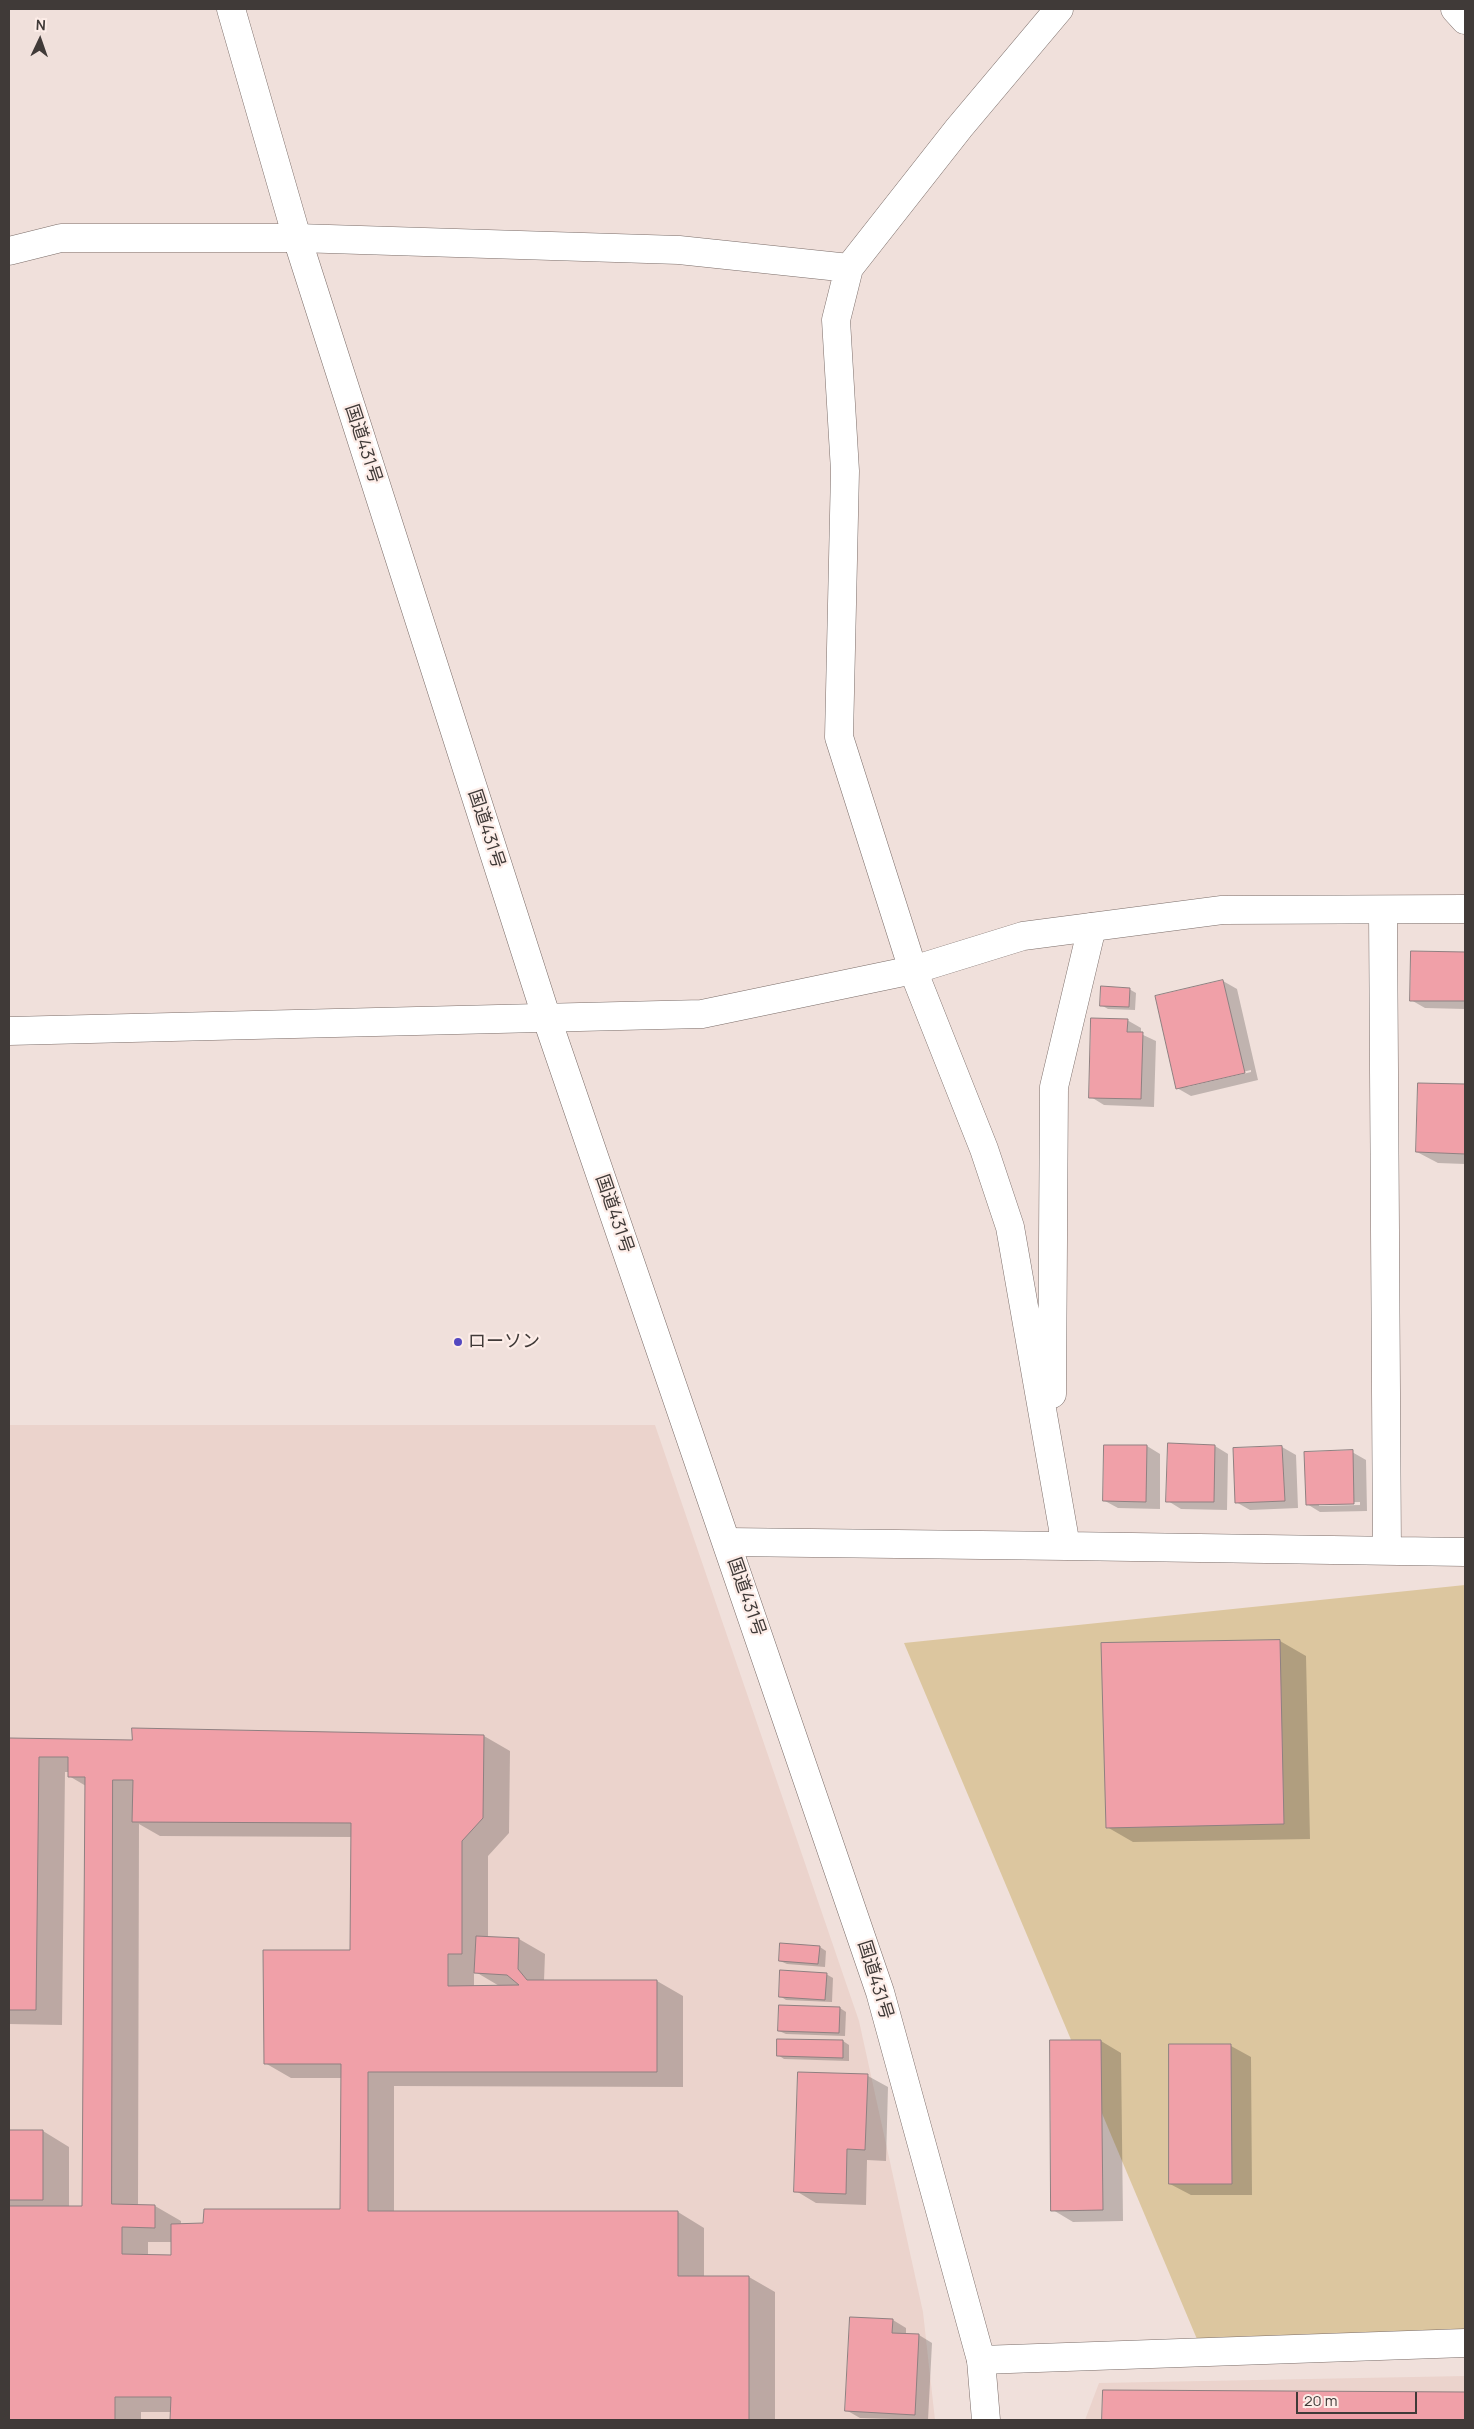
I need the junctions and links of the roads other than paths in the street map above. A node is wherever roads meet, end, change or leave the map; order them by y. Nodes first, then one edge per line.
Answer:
1 (231, 9) edge
2 (1059, 9) edge
3 (1455, 9) edge
4 (1465, 20) edge
5 (297, 238) junction
6 (9, 251) edge
7 (849, 268) junction
8 (1465, 909) edge
9 (1383, 910) junction
10 (1092, 927) junction
11 (914, 970) junction
12 (546, 1018) junction
13 (9, 1031) edge
14 (1051, 1463) junction
15 (727, 1542) junction
16 (1066, 1546) junction
17 (1387, 1551) junction
18 (1465, 1552) edge
19 (1465, 2344) edge
20 (981, 2360) junction
21 (986, 2420) edge

1 - 5 main road, 国道431号
2 - 7 main road
3 - 4 main road
5 - 6 main road
5 - 7 main road
5 - 12 main road, 国道431号
7 - 11 main road
8 - 9 main road
9 - 10 main road
9 - 17 main road
10 - 11 main road
10 - 14 main road
11 - 12 main road
11 - 14 main road
12 - 13 main road
12 - 15 main road, 国道431号
14 - 16 main road
15 - 16 main road
15 - 20 main road, 国道431号
16 - 17 main road
17 - 18 main road
19 - 20 main road
20 - 21 main road, 国道431号

